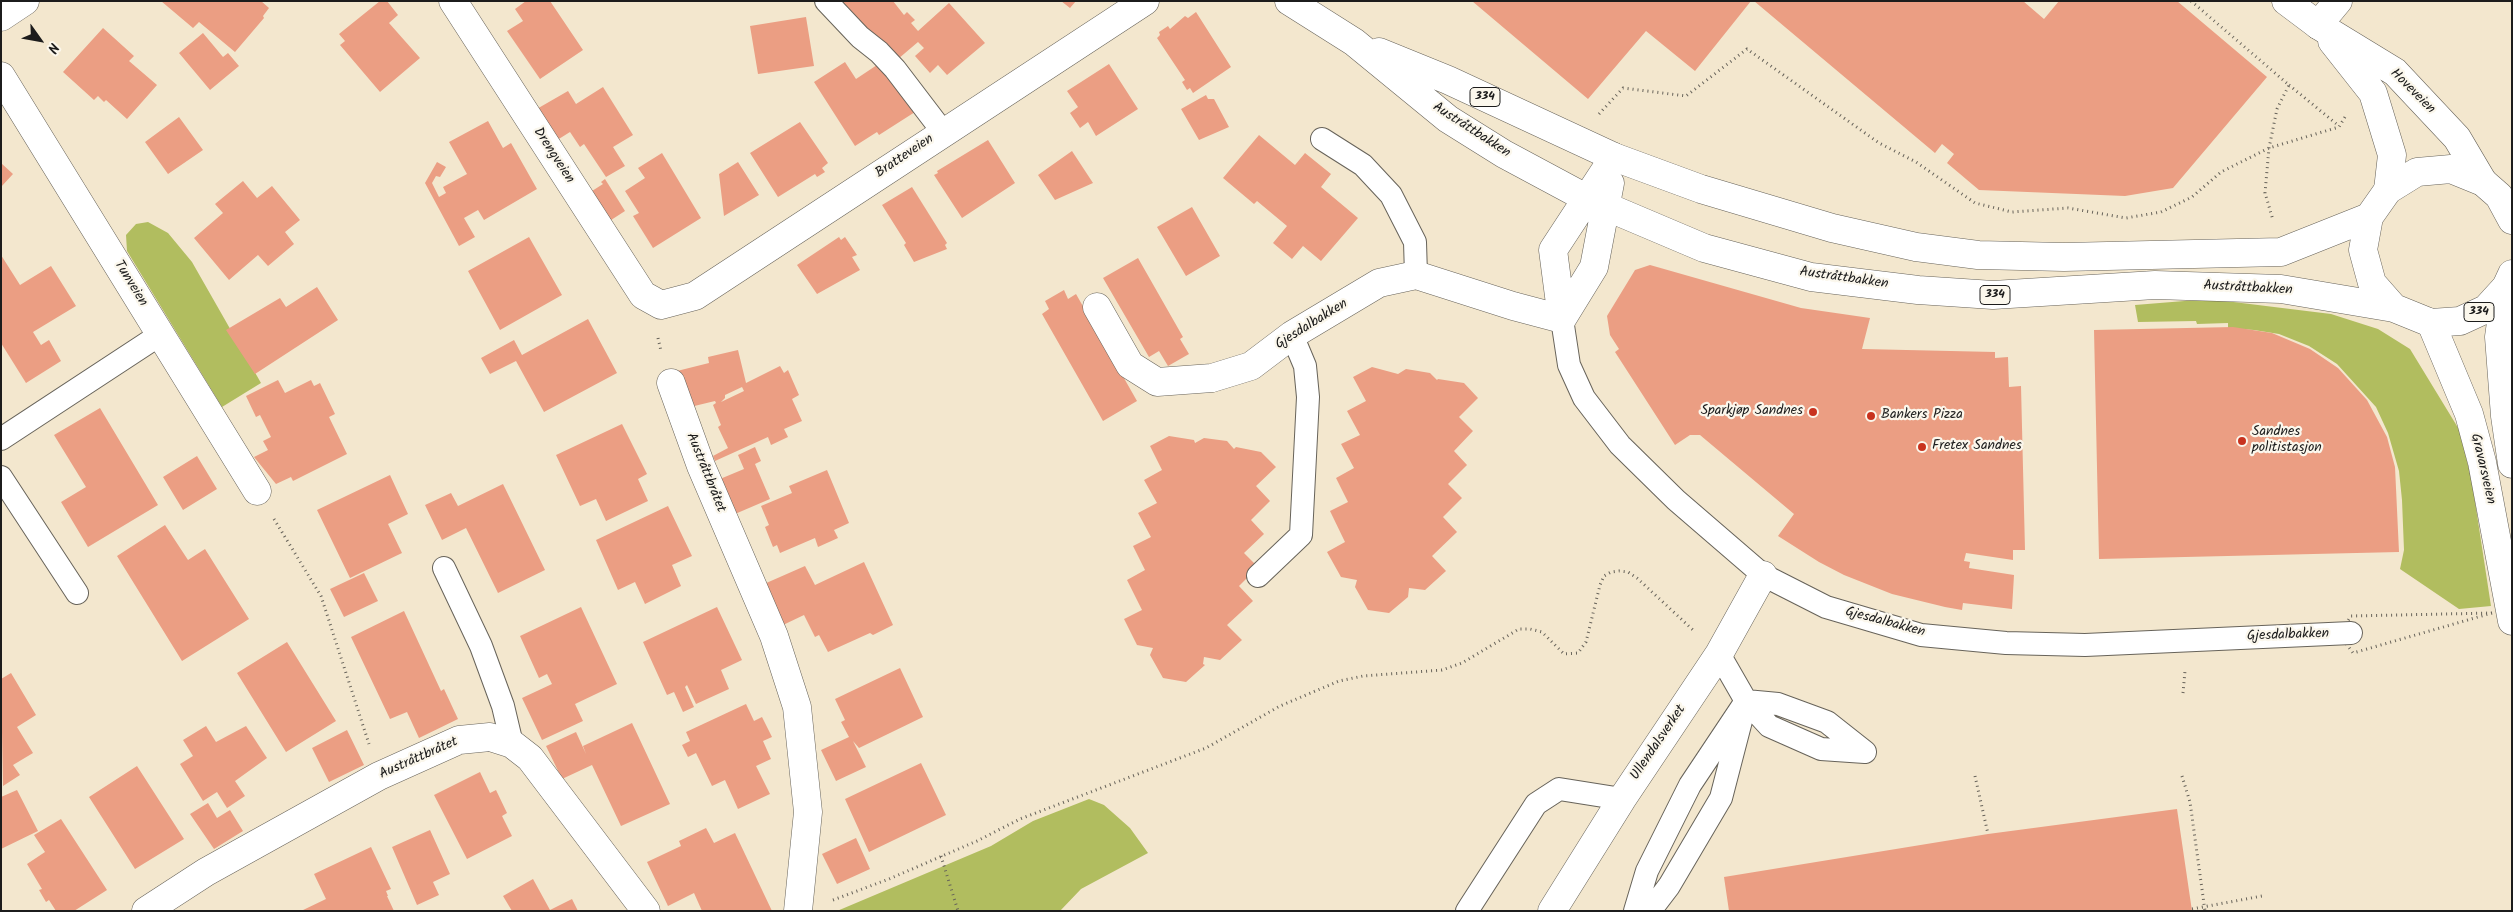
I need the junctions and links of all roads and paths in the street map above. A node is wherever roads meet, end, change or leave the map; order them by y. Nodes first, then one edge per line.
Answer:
1 (25, 1) edge
2 (453, 1) edge
3 (826, 1) edge
4 (1145, 1) edge
5 (1289, 1) edge
6 (2191, 1) edge
7 (2286, 1) edge
8 (2338, 1) edge
9 (1, 17) edge
10 (2318, 25) junction
11 (1354, 42) junction
12 (1, 76) edge
13 (2289, 85) junction
14 (2350, 110) dead end
15 (1598, 115) dead end
16 (2339, 126) junction
17 (943, 132) junction
18 (1322, 138) dead end
19 (2269, 148) junction
20 (1614, 157) junction
21 (2388, 190) junction
22 (2498, 191) edge
23 (1596, 203) junction
24 (2369, 217) junction
25 (2512, 220) edge
26 (2275, 228) dead end
27 (1416, 274) junction
28 (2509, 281) edge
29 (661, 305) junction
30 (1097, 307) dead end
31 (2394, 308) junction
32 (1562, 319) junction
33 (2431, 323) junction
34 (161, 334) junction
35 (1292, 335) junction
36 (671, 383) joint
37 (1, 439) edge
38 (2512, 464) edge
39 (1, 477) edge
40 (257, 492) joint
41 (444, 568) dead end
42 (1762, 574) junction
43 (1258, 576) dead end
44 (77, 593) dead end
45 (2512, 621) edge
46 (2352, 634) junction
47 (1719, 654) junction
48 (2185, 665) dead end
49 (2183, 692) dead end
50 (1746, 701) junction
51 (512, 744) junction
52 (379, 776) junction
53 (1975, 776) dead end
54 (2182, 776) dead end
55 (1622, 799) junction
56 (1988, 834) dead end
57 (941, 856) junction
58 (2262, 896) dead end
59 (799, 907) edge
60 (2192, 908) dead end
61 (2205, 909) edge
62 (146, 911) edge
63 (646, 911) edge
64 (958, 911) edge
65 (1467, 911) edge
66 (1552, 911) edge
67 (1635, 911) edge
68 (1650, 911) edge

1 - 9 street
2 - 29 street, Drengveien
3 - 17 lane
4 - 17 street, Bratteveien
5 - 11 street, Austråttbakken / 334
6 - 13 path
7 - 10 street, Hoveveien
8 - 10 street
10 - 21 street, Hoveveien
10 - 22 street, Hoveveien
11 - 20 street, Austråttbakken / 334
11 - 23 street, Austråttbakken / 334
12 - 34 street, Tunveien
13 - 16 path
13 - 19 path
14 - 16 path
15 - 19 path
16 - 19 path
17 - 29 street, Bratteveien
18 - 27 lane
19 - 26 path
20 - 23 street, Gjesdalbakken
20 - 24 street, Austråttbakken / 334
21 - 22 street, 334
21 - 24 street, 334
22 - 25 street, Hoveveien
23 - 31 street, Austråttbakken / 334
23 - 32 street, Gjesdalbakken
23 - 32 street, Gjesdalbakken
24 - 31 street, 334
27 - 32 street
27 - 35 street, Gjesdalbakken
28 - 33 street, 334
28 - 38 street
29 - 36 path
30 - 35 street, Gjesdalbakken
31 - 33 street, 334
32 - 42 lane, Gjesdalbakken
33 - 45 street, Gravarsveien
34 - 37 lane
34 - 40 street, Tunveien
35 - 43 lane
36 - 59 street, Austråttbråtet
39 - 44 lane
40 - 52 path
41 - 51 lane
42 - 46 lane, Gjesdalbakken
42 - 47 street, Ullendalsverket
46 - 46 path
47 - 50 lane
47 - 55 street, Ullendalsverket
47 - 57 path
48 - 49 path
50 - 67 lane
50 - 68 lane
51 - 52 street, Austråttbråtet
51 - 63 street, Austråttbråtet
52 - 62 street, Austråttbråtet
53 - 56 path
54 - 61 path
55 - 65 lane
55 - 66 street, Ullendalsverket
57 - 59 path
57 - 64 path
58 - 61 path
60 - 61 path

